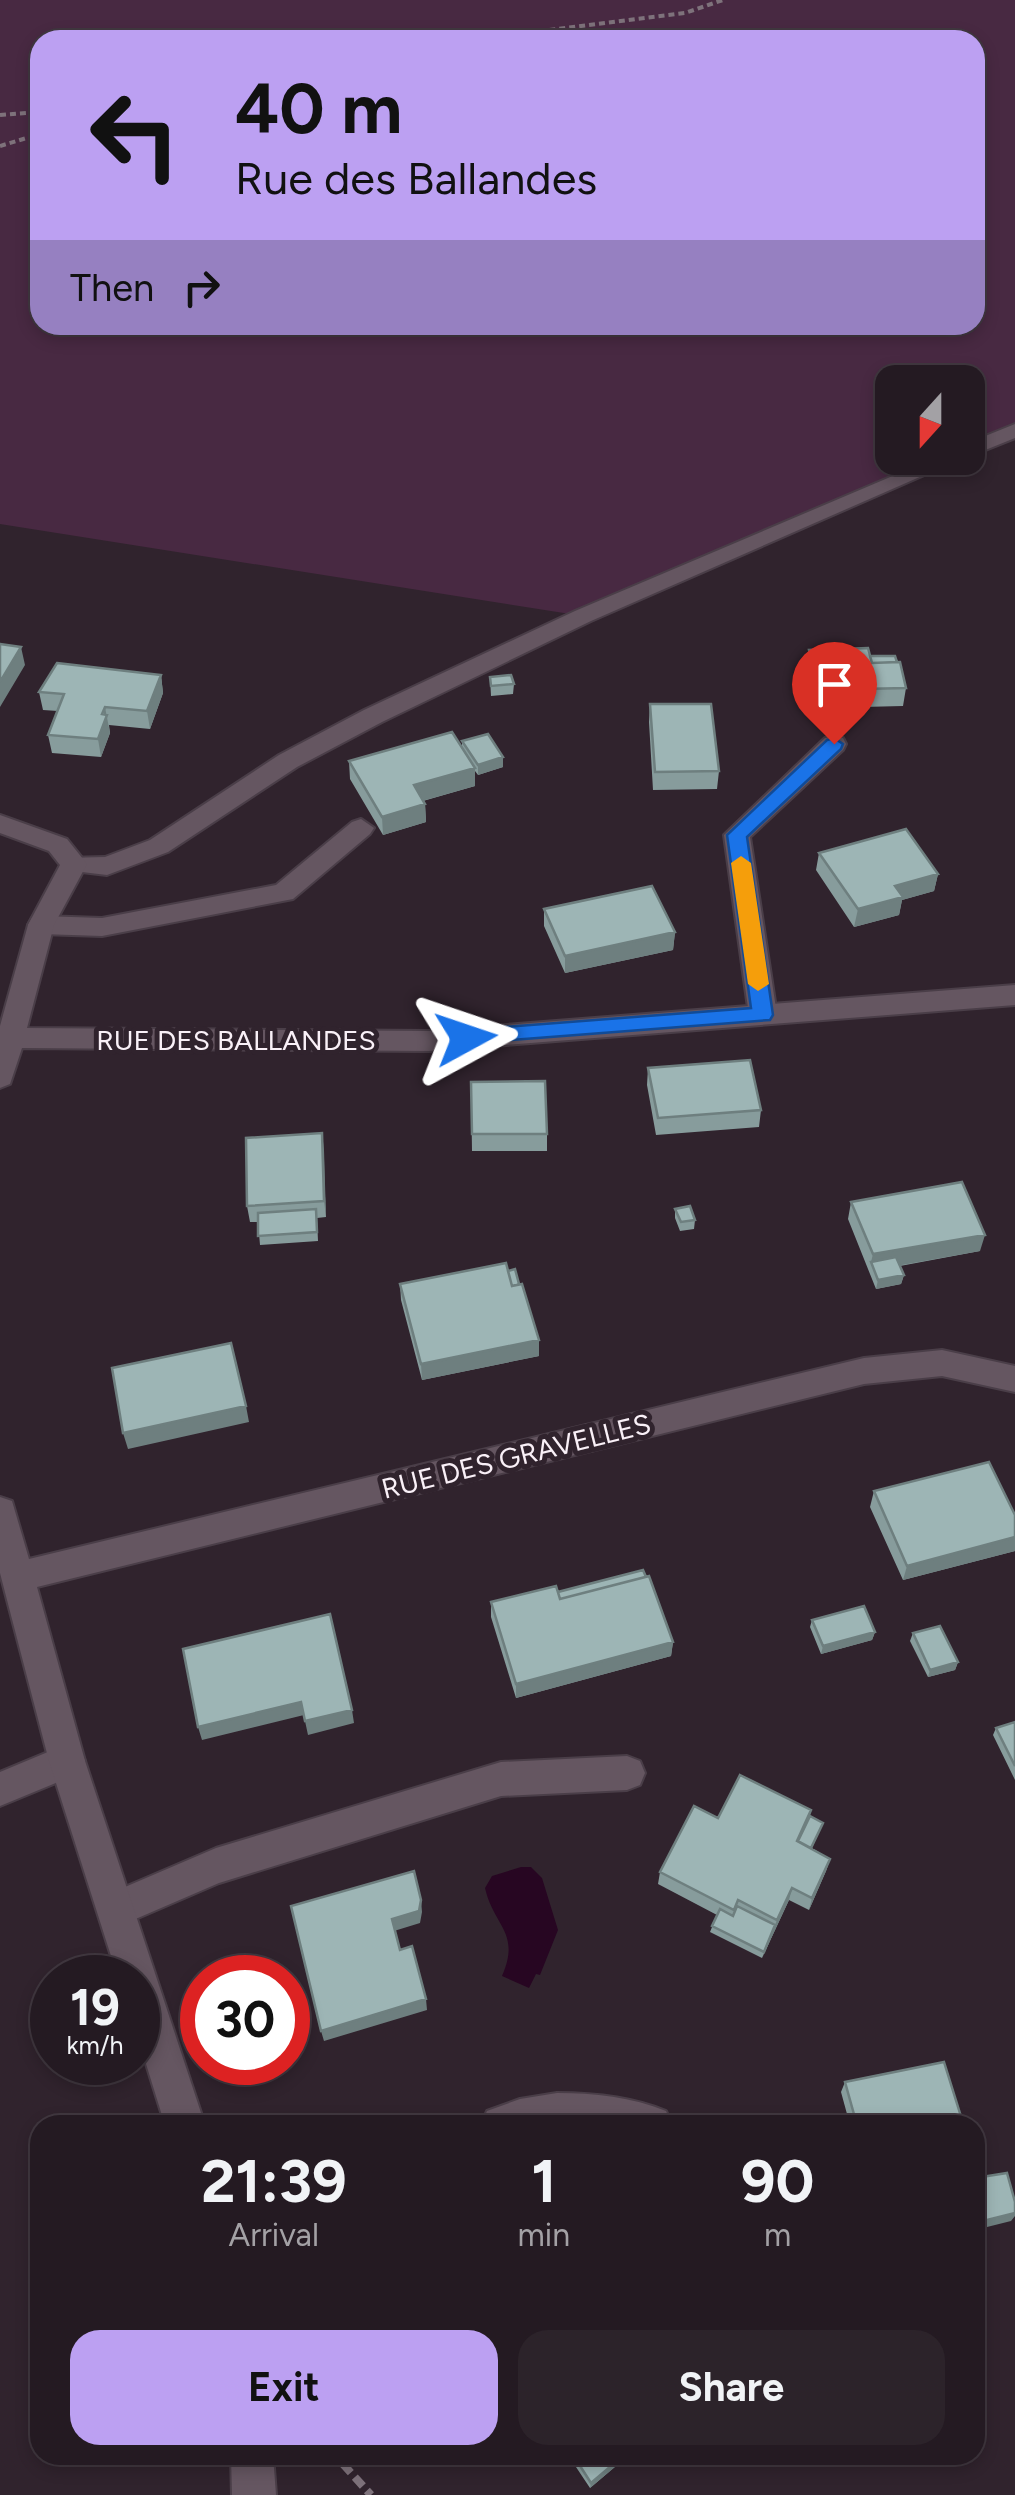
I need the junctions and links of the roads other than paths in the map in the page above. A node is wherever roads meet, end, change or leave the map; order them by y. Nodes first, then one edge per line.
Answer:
1 (1015, 430) edge
2 (985, 443) edge
3 (912, 475) edge
4 (834, 744) dead end
5 (0, 824) edge
6 (361, 828) dead end
7 (74, 864) junction
8 (40, 925) junction
9 (1015, 995) edge
10 (762, 1015) junction
11 (8, 1038) junction
12 (0, 1077) edge
13 (1015, 1379) edge
14 (0, 1511) edge
15 (19, 1576) junction
16 (66, 1761) junction
17 (627, 1773) dead end
18 (0, 1789) edge
19 (118, 1909) junction
20 (181, 2115) edge
21 (528, 2115) edge
22 (615, 2115) edge
23 (252, 2465) edge
24 (254, 2495) edge

1 - 2 street
3 - 7 street
4 - 10 street
5 - 7 street
6 - 8 street
7 - 8 street
8 - 11 street
9 - 10 street, RUE DES BALLANDES
10 - 11 street, RUE DES BALLANDES
11 - 12 street
13 - 15 street, RUE DES GRAVELLES
14 - 15 street
15 - 16 street
16 - 18 street
16 - 19 street
17 - 19 street
19 - 20 street
21 - 22 street
23 - 24 street

